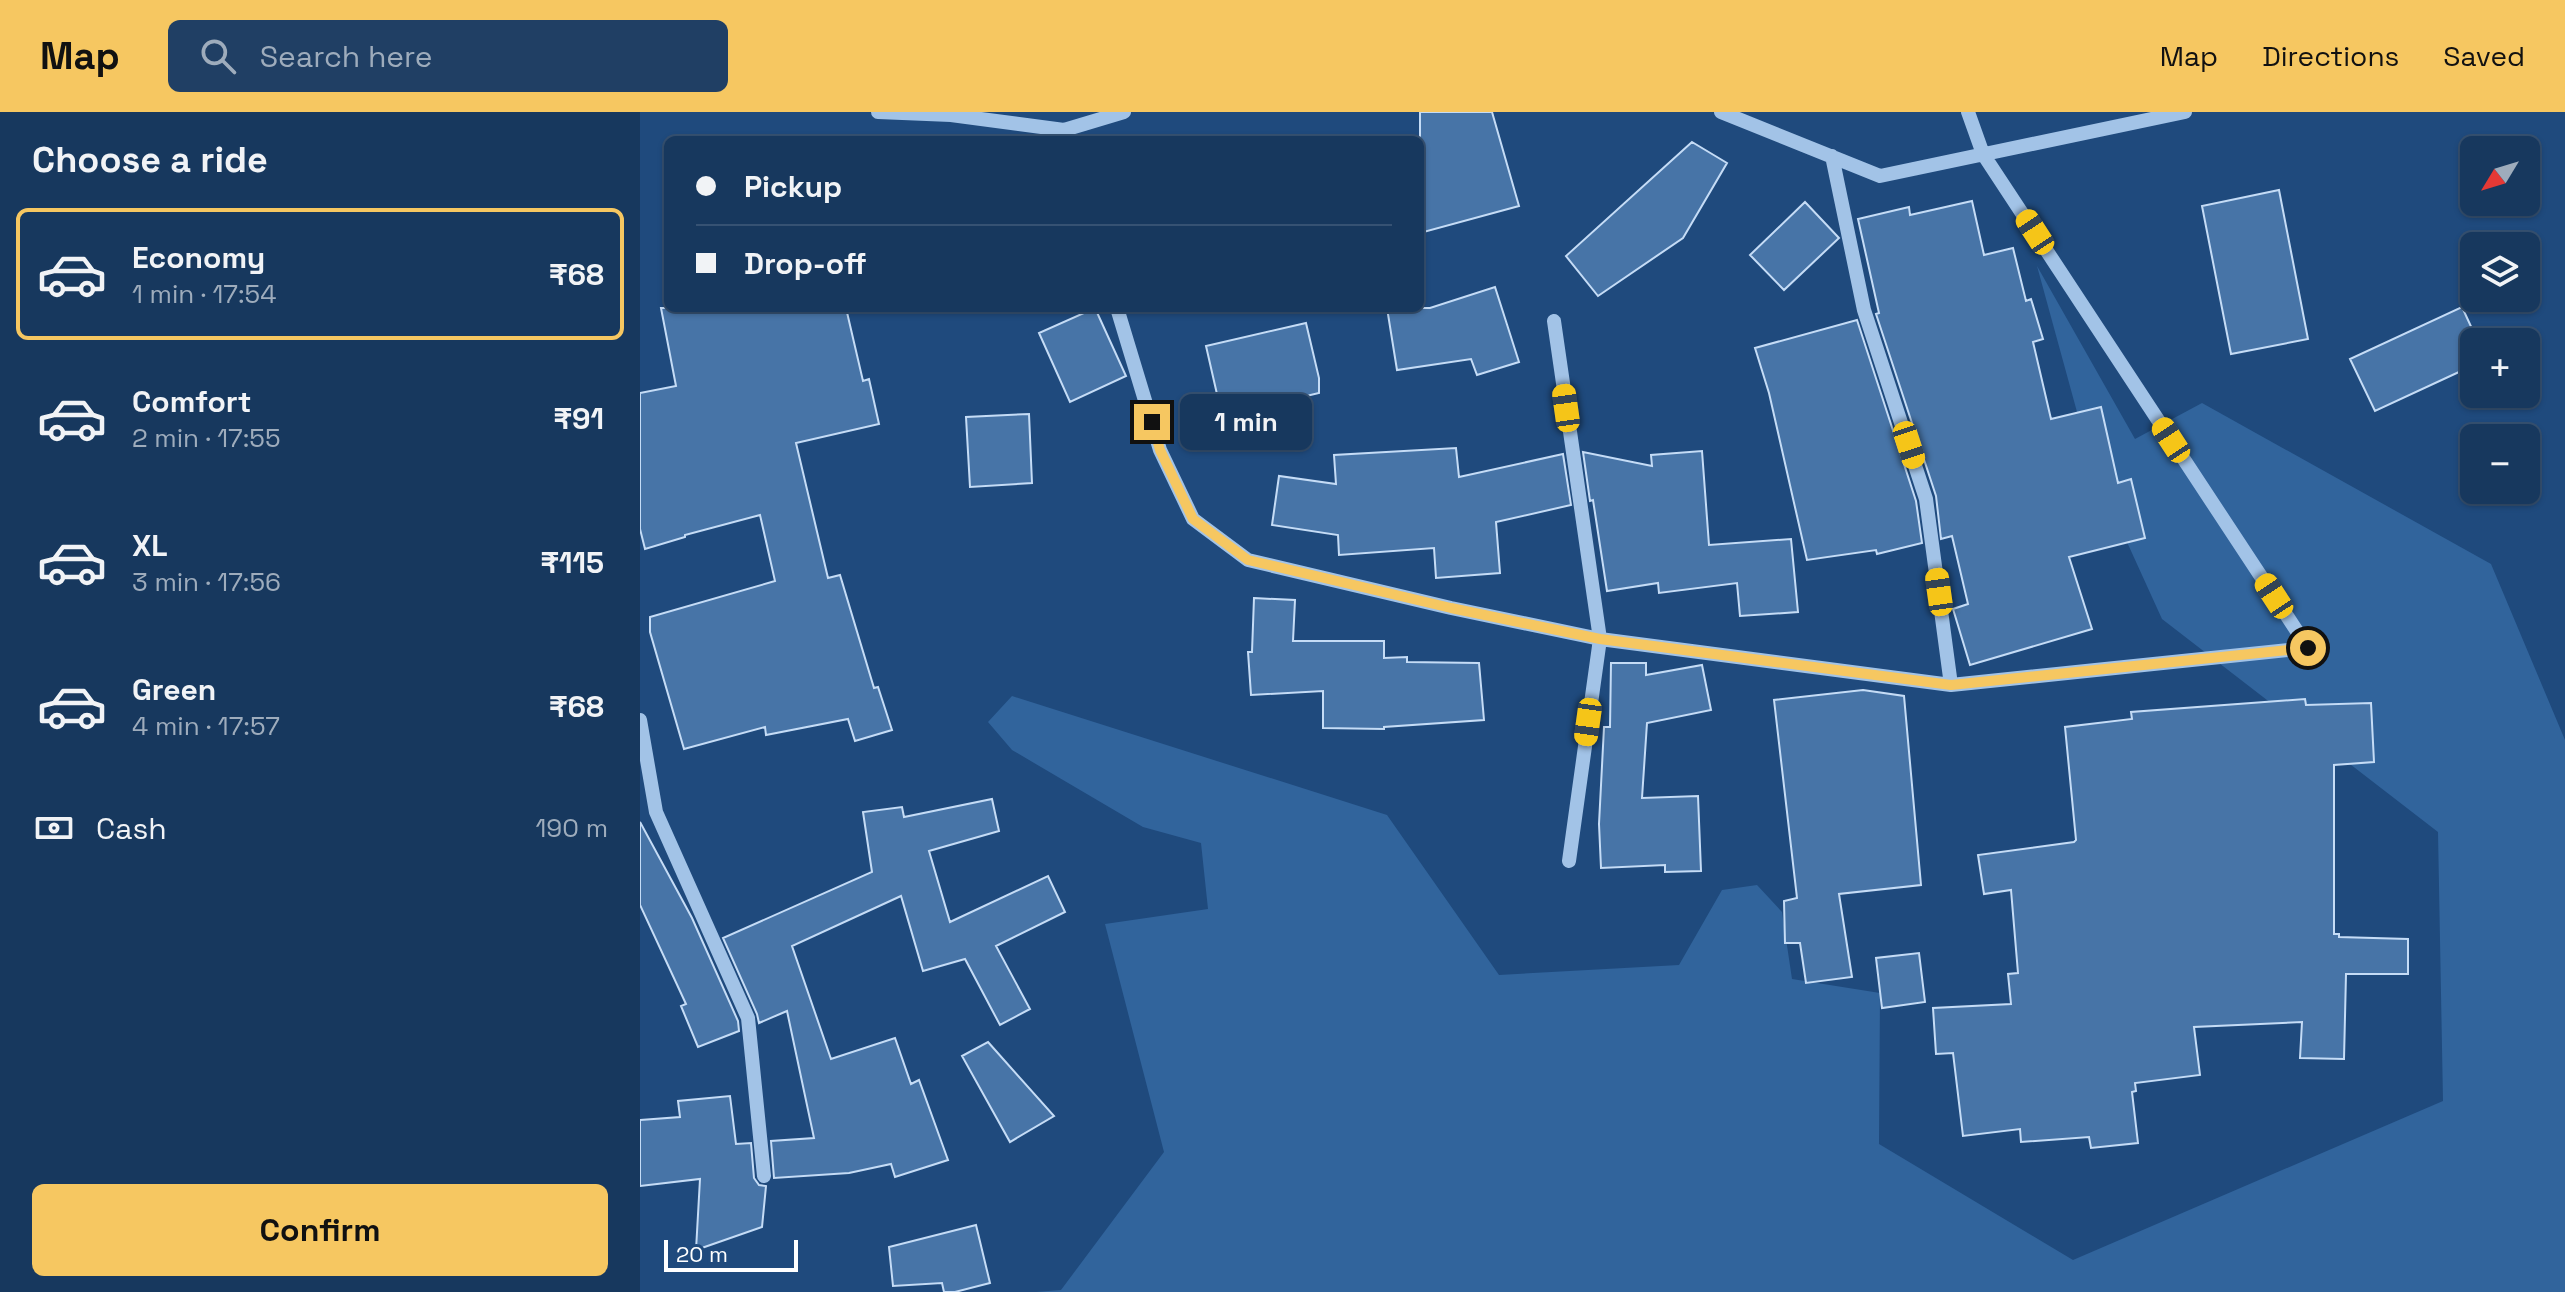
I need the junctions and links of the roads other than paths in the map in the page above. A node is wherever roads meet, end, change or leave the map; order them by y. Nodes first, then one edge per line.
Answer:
1 (878, 112) edge
2 (1124, 112) edge
3 (1721, 112) edge
4 (1968, 112) edge
5 (2185, 112) edge
6 (950, 114) edge
7 (1065, 135) edge
8 (1983, 154) junction
9 (1832, 156) junction
10 (1118, 312) edge
11 (1554, 321) dead end
12 (1600, 639) junction
13 (1951, 685) junction
14 (640, 720) edge
15 (1569, 861) dead end
16 (764, 1176) dead end

1 - 6 street
2 - 7 street
3 - 9 street
4 - 8 street
5 - 8 street
6 - 7 street
8 - 9 street
8 - 13 street
9 - 13 street
10 - 12 street
11 - 12 street
12 - 13 street
12 - 15 street
14 - 16 street

